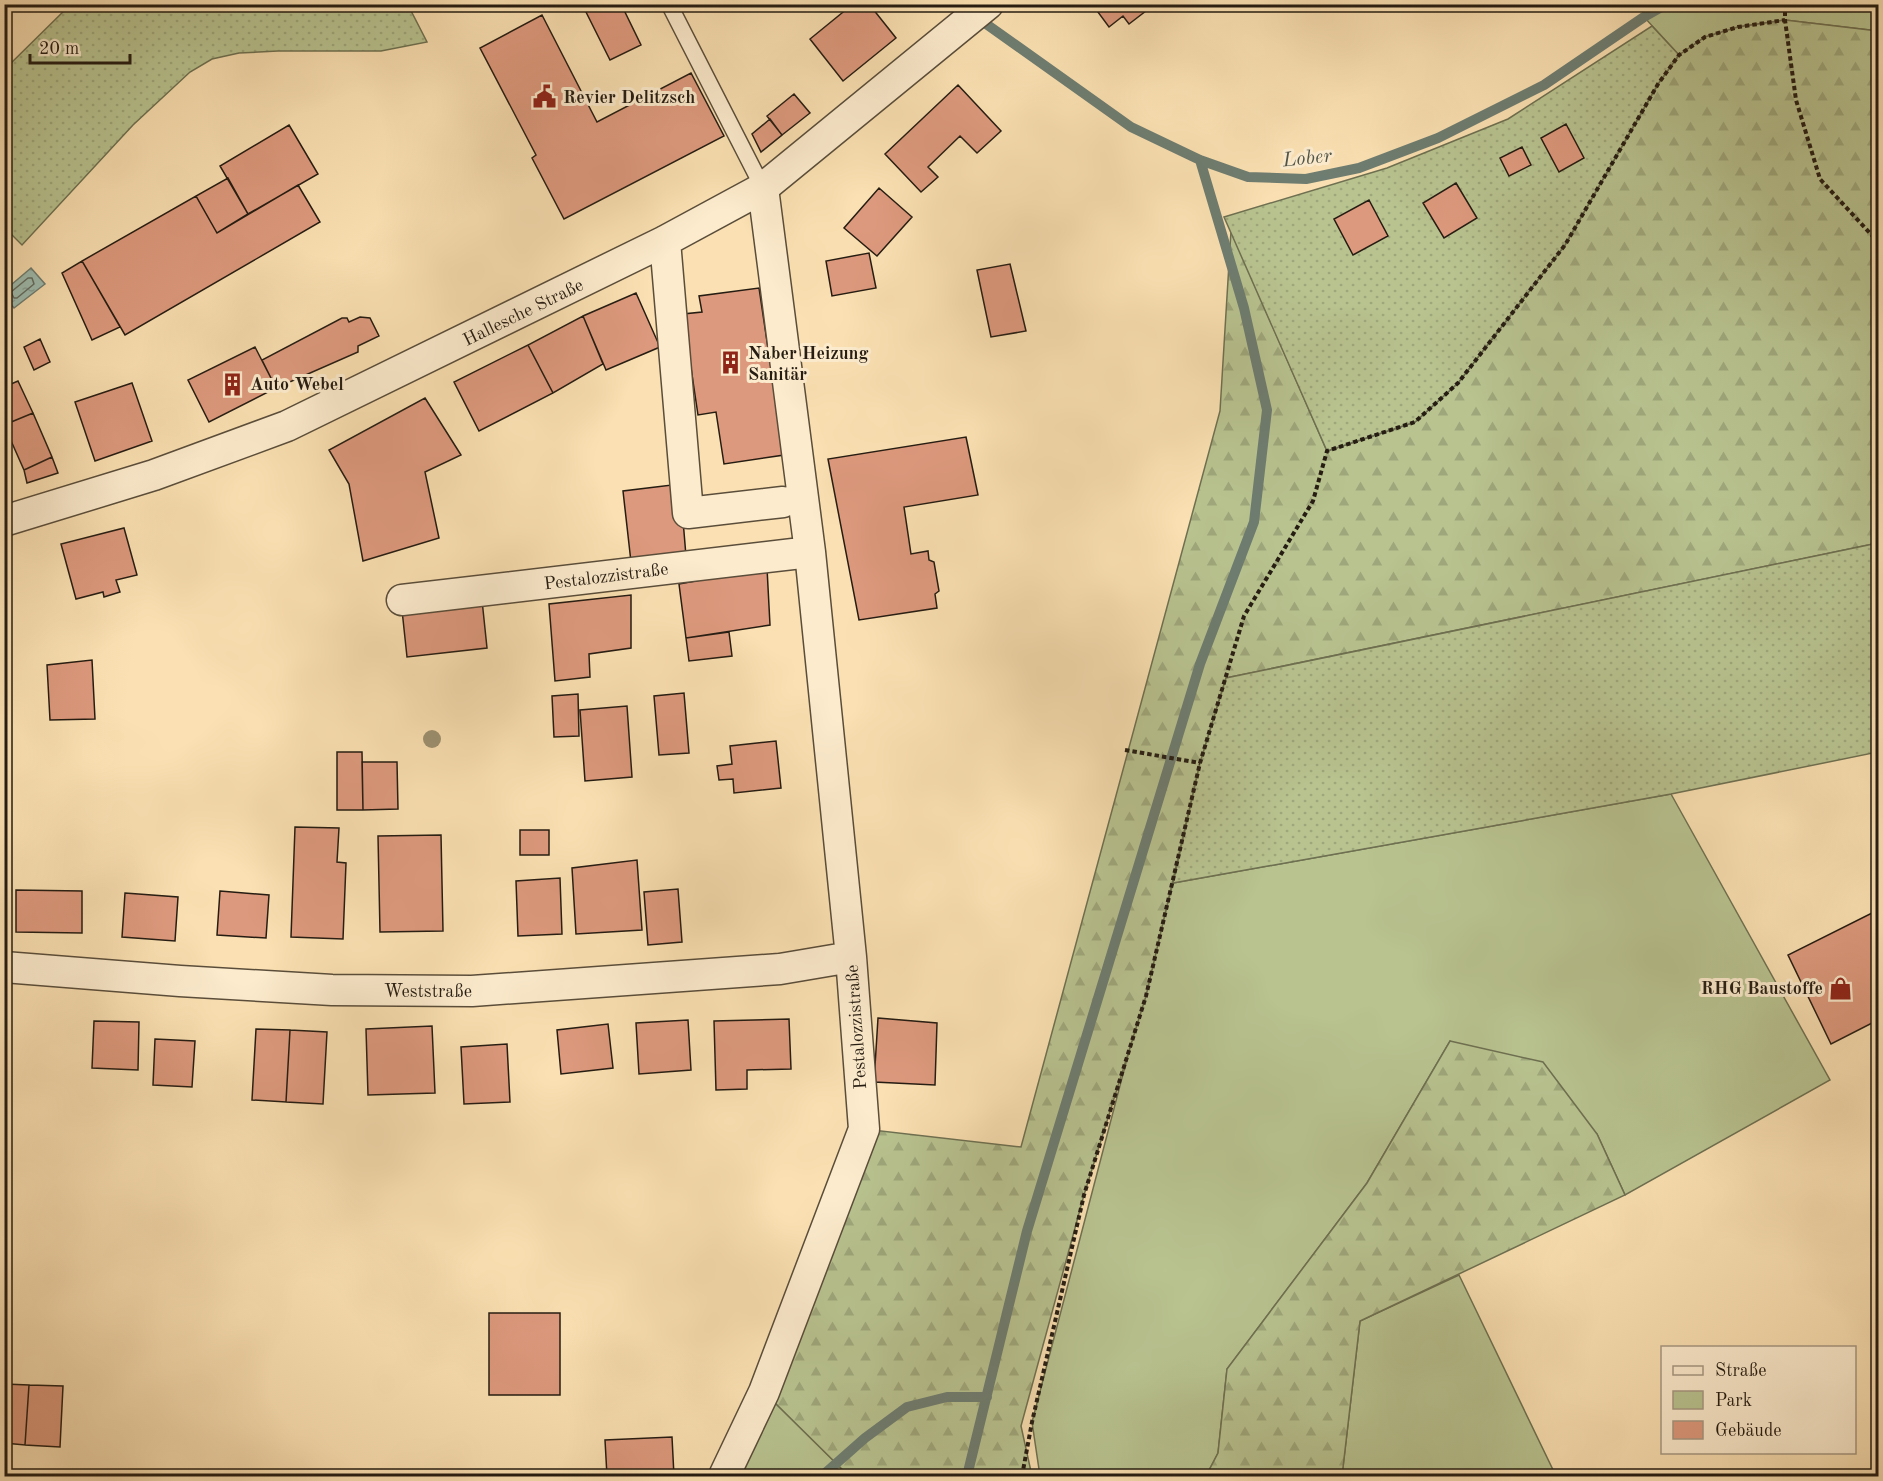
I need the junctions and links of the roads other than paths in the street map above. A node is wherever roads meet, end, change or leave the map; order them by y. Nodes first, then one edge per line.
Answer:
1 (669, 4) edge
2 (988, 4) edge
3 (763, 188) junction
4 (665, 242) junction
5 (783, 502) dead end
6 (4, 521) edge
7 (810, 552) junction
8 (402, 600) dead end
9 (851, 957) junction
10 (4, 967) edge
11 (724, 1476) edge

1 - 3 lane
2 - 3 street, Hallesche Straße
3 - 4 street, Hallesche Straße
3 - 7 street, Pestalozzistraße
4 - 5 street
4 - 6 street, Hallesche Straße
7 - 8 street, Pestalozzistraße
7 - 9 street, Pestalozzistraße
9 - 10 street, Weststraße
9 - 11 street, Pestalozzistraße

